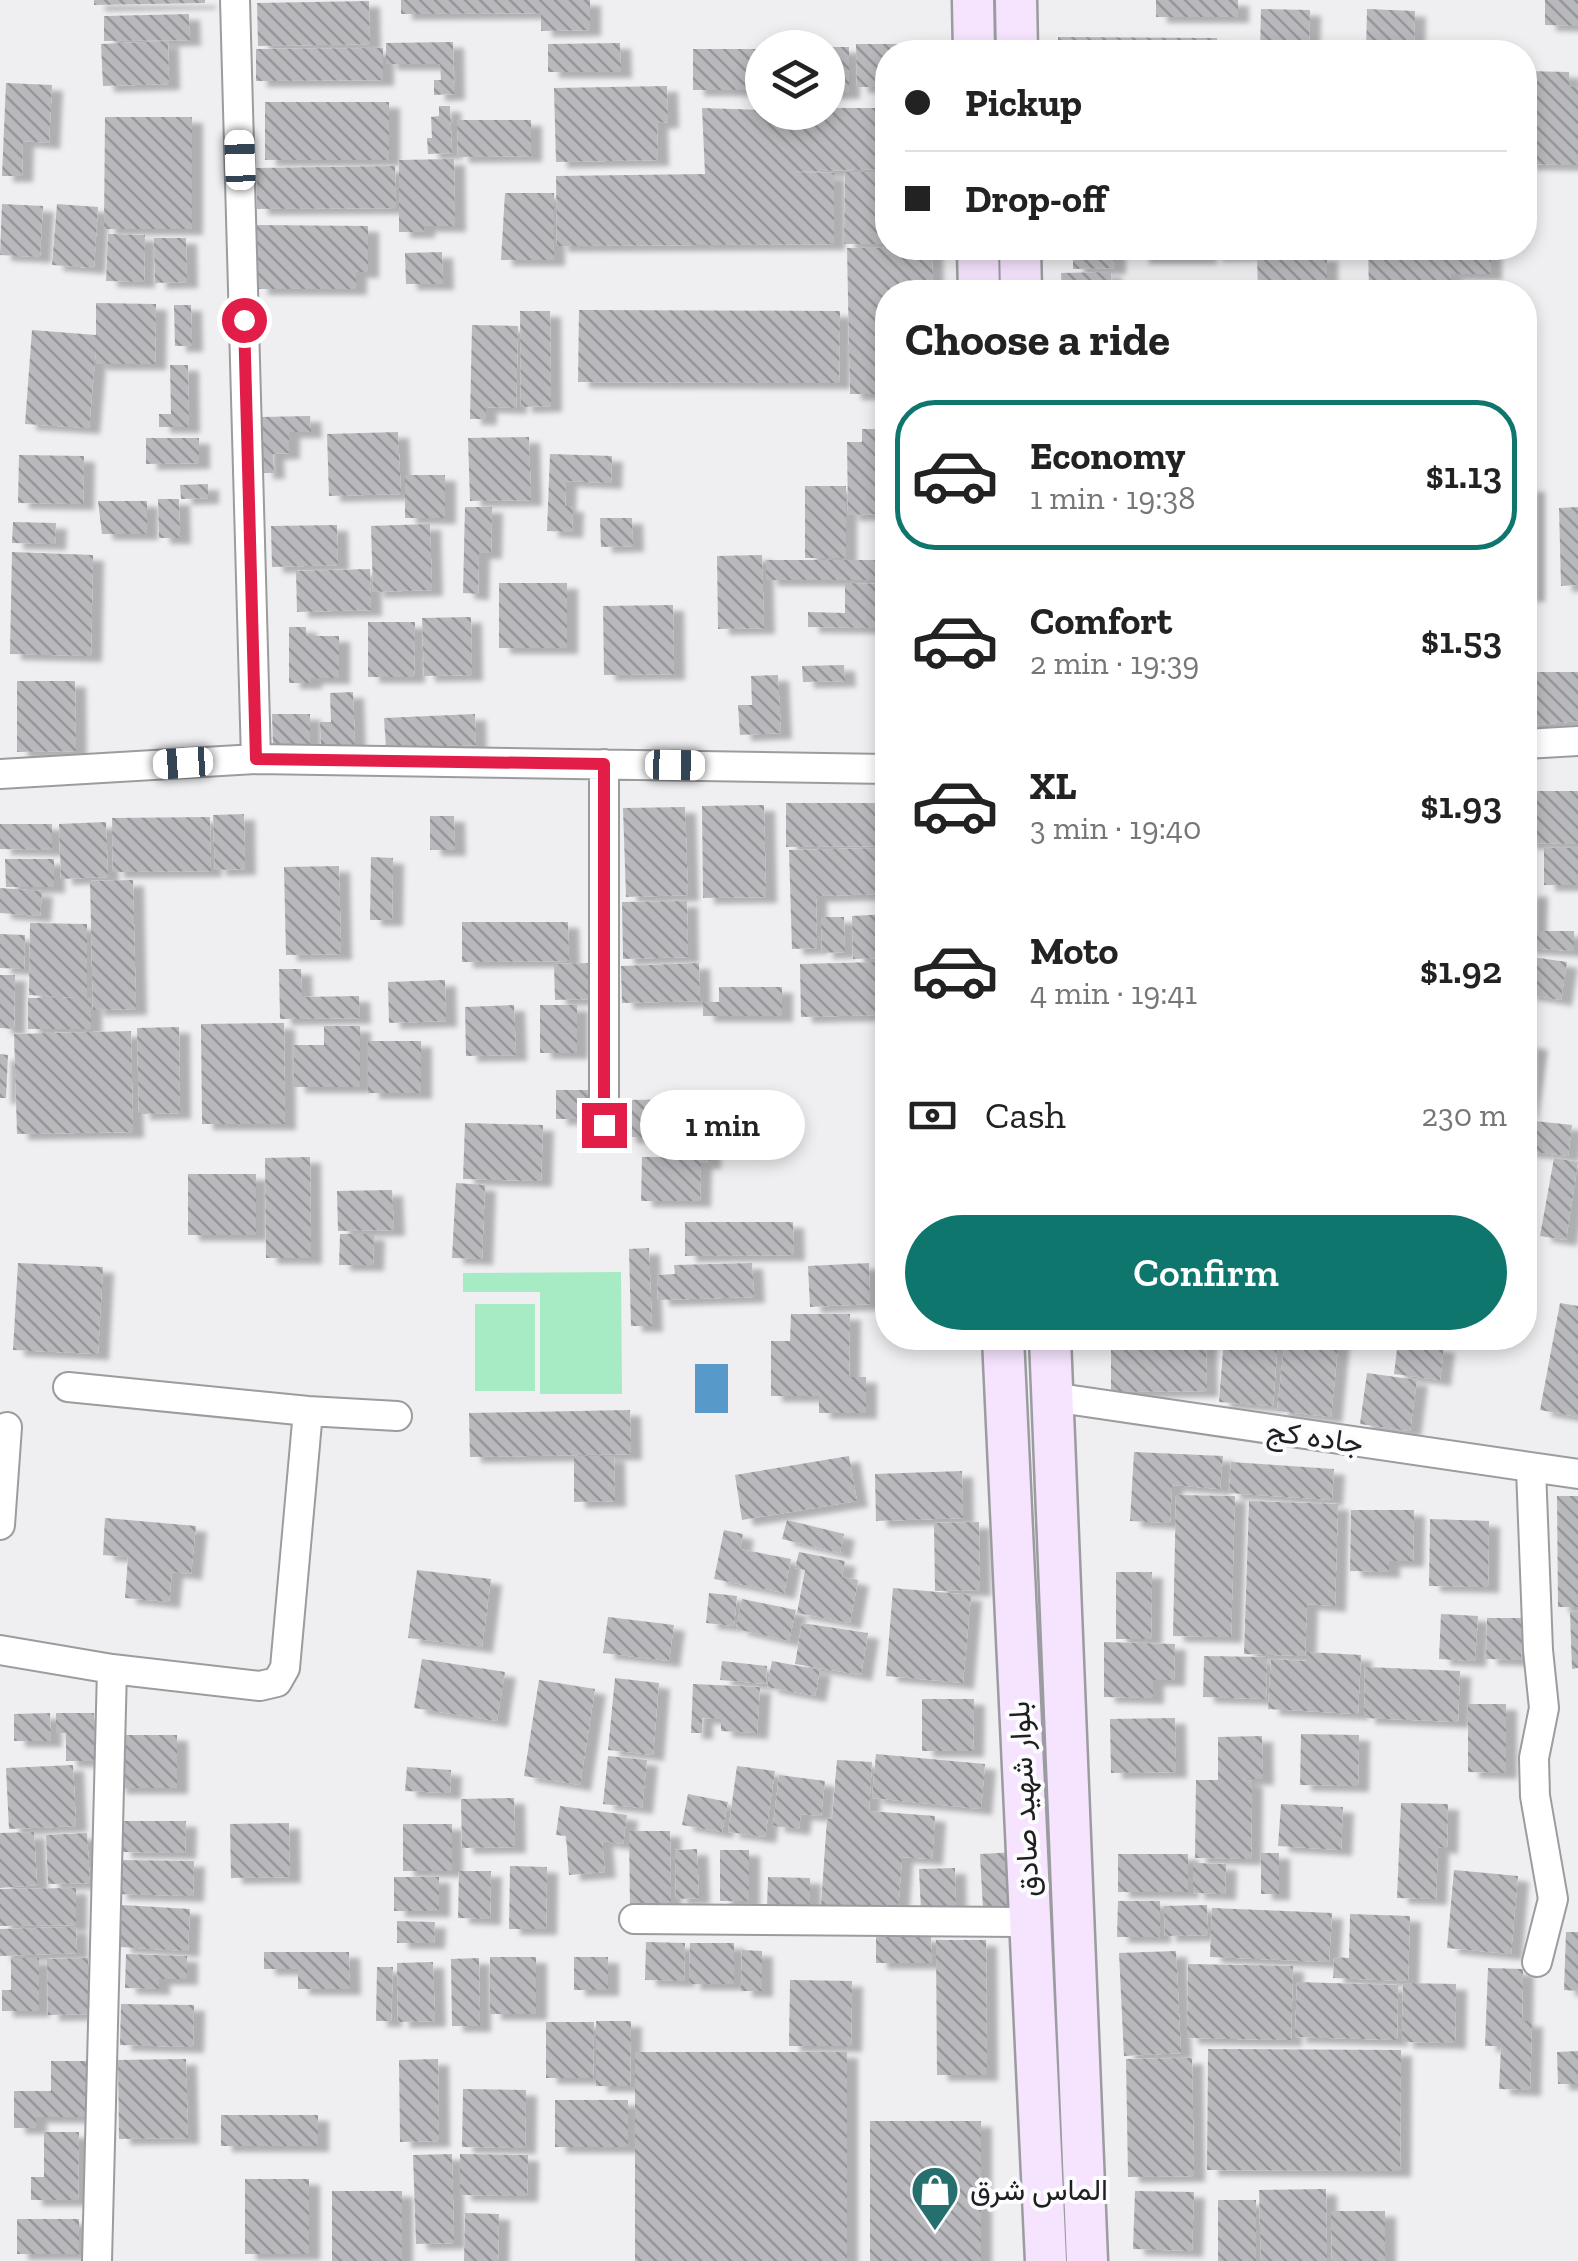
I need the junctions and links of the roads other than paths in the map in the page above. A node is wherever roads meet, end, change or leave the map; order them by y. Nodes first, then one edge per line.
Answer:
1 (235, 0) edge
2 (972, 0) edge
3 (1016, 0) edge
4 (974, 40) edge
5 (1017, 40) edge
6 (1578, 741) edge
7 (1537, 743) edge
8 (256, 759) junction
9 (604, 764) junction
10 (875, 769) edge
11 (0, 774) edge
12 (604, 1125) dead end
13 (1003, 1350) edge
14 (1050, 1350) edge
15 (68, 1388) dead end
16 (1052, 1398) junction
17 (308, 1411) junction
18 (398, 1416) dead end
19 (7, 1427) dead end
20 (1531, 1469) junction
21 (1578, 1474) edge
22 (0, 1525) edge
23 (0, 1650) edge
24 (112, 1669) junction
25 (634, 1918) dead end
26 (1030, 1922) junction
27 (1537, 1962) dead end
28 (97, 2261) edge
29 (1046, 2261) edge
30 (1087, 2261) edge

1 - 8 street
2 - 4 main road
3 - 5 main road
6 - 7 street
8 - 9 street
8 - 11 street
9 - 10 street
9 - 12 street
13 - 26 main road, بلوار شهید صادق
14 - 16 main road, بلوار شهید صادق
15 - 17 street
16 - 20 street, جاده کج
16 - 30 main road, بلوار شهید صادق
17 - 18 street
17 - 24 street
19 - 22 street
20 - 21 street, جاده کج
20 - 27 street
23 - 24 street
24 - 28 street
25 - 26 street
26 - 29 main road, بلوار شهید صادق

